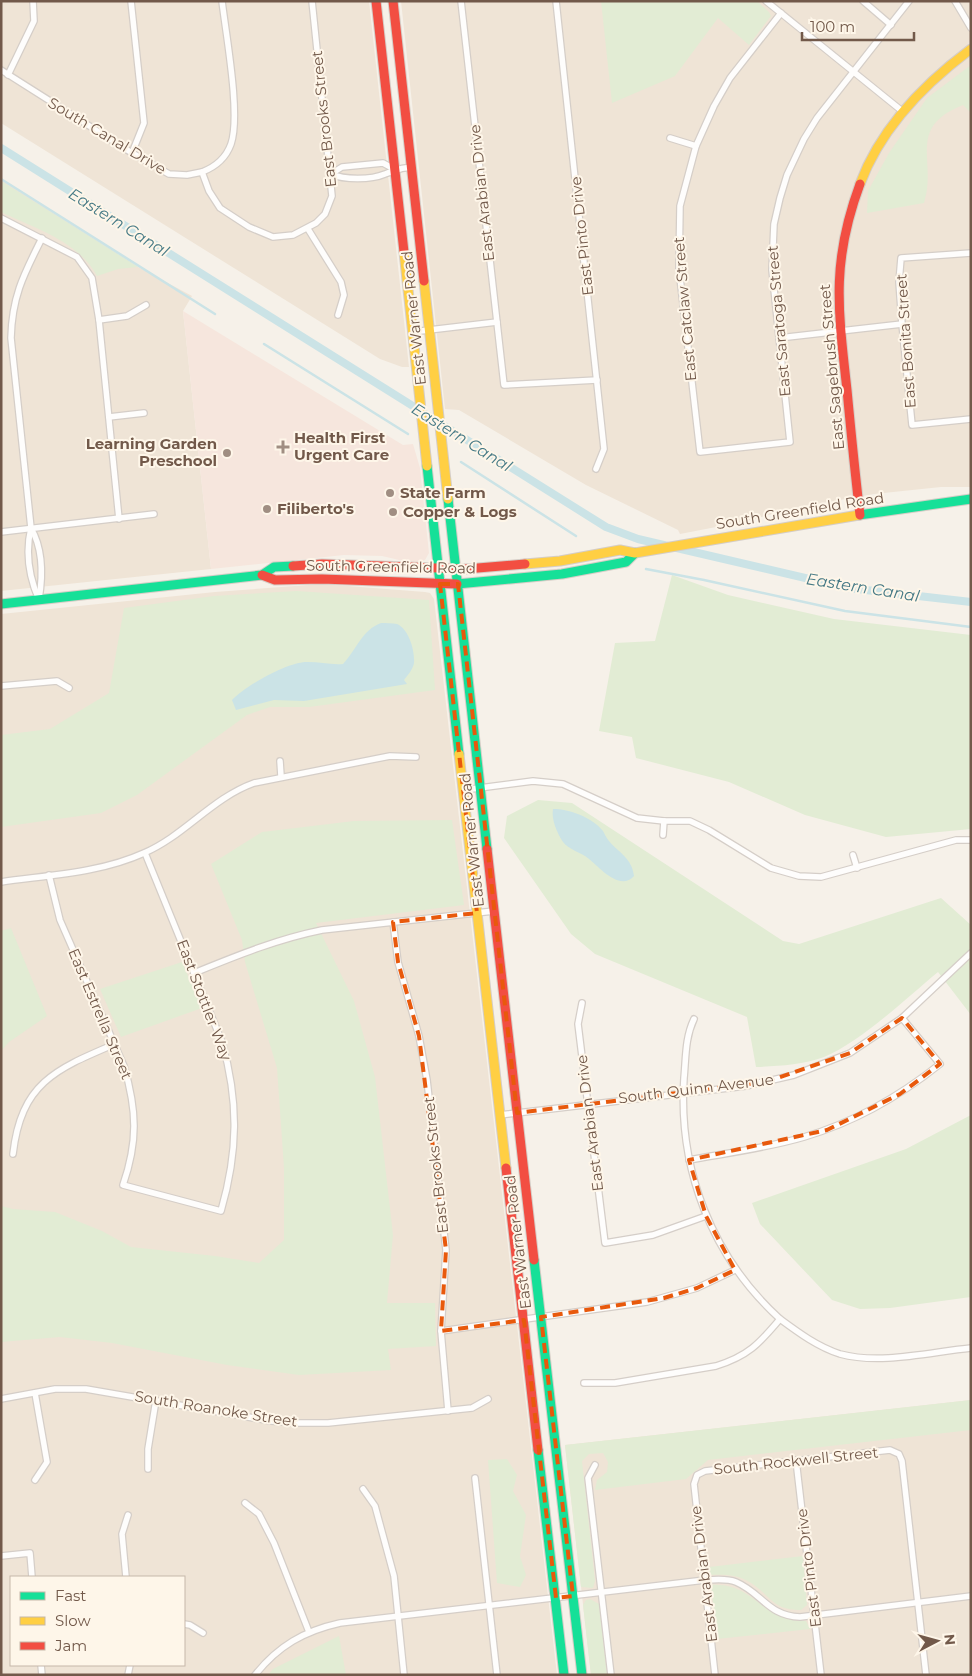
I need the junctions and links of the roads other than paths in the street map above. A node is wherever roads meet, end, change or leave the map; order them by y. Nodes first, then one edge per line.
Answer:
1 (34, 1) edge
2 (131, 1) edge
3 (222, 1) edge
4 (312, 1) edge
5 (376, 1) edge
6 (393, 1) edge
7 (461, 1) edge
8 (556, 1) edge
9 (766, 1) edge
10 (863, 1) edge
11 (909, 1) edge
12 (955, 1) edge
13 (782, 13) junction
14 (891, 24) junction
15 (971, 28) edge
16 (971, 49) edge
17 (1, 70) edge
18 (853, 73) junction
19 (8, 75) junction
20 (902, 110) junction
21 (670, 138) dead end
22 (696, 146) junction
23 (132, 154) junction
24 (412, 167) junction
25 (394, 169) junction
26 (202, 172) junction
27 (331, 174) junction
28 (1, 218) edge
29 (308, 228) junction
30 (42, 238) junction
31 (971, 253) edge
32 (146, 305) dead end
33 (338, 315) dead end
34 (99, 320) junction
35 (497, 322) junction
36 (902, 324) junction
37 (430, 330) junction
38 (412, 332) junction
39 (840, 332) junction
40 (779, 338) junction
41 (597, 380) junction
42 (144, 413) dead end
43 (109, 417) junction
44 (971, 418) edge
45 (790, 442) joint
46 (596, 469) dead end
47 (971, 500) edge
48 (154, 514) dead end
49 (860, 515) junction
50 (120, 519) junction
51 (31, 528) junction
52 (1, 532) edge
53 (635, 553) junction
54 (438, 569) junction
55 (456, 569) junction
56 (262, 575) junction
57 (440, 584) junction
58 (458, 584) junction
59 (39, 600) junction
60 (1, 604) edge
61 (1, 686) edge
62 (69, 688) dead end
63 (416, 757) dead end
64 (280, 761) dead end
65 (282, 776) junction
66 (480, 788) junction
67 (464, 790) junction
68 (664, 821) junction
69 (662, 835) dead end
70 (971, 840) edge
71 (146, 853) junction
72 (853, 855) dead end
73 (857, 868) junction
74 (49, 875) junction
75 (1, 882) edge
76 (494, 911) junction
77 (477, 913) junction
78 (393, 922) junction
79 (971, 953) edge
80 (194, 973) junction
81 (582, 1003) dead end
82 (902, 1018) junction
83 (694, 1019) dead end
84 (115, 1044) junction
85 (683, 1092) junction
86 (588, 1103) junction
87 (517, 1113) junction
88 (500, 1115) junction
89 (13, 1154) dead end
90 (689, 1160) junction
91 (123, 1185) joint
92 (706, 1216) junction
93 (735, 1270) junction
94 (541, 1317) junction
95 (524, 1320) junction
96 (780, 1320) junction
97 (441, 1331) junction
98 (971, 1348) edge
99 (584, 1383) dead end
100 (35, 1393) junction
101 (1, 1399) edge
102 (488, 1399) dead end
103 (156, 1400) junction
104 (448, 1411) junction
105 (796, 1460) junction
106 (595, 1465) dead end
107 (148, 1469) dead end
108 (697, 1475) joint
109 (475, 1478) dead end
110 (34, 1480) dead end
111 (363, 1489) dead end
112 (245, 1503) dead end
113 (128, 1515) dead end
114 (1, 1556) edge
115 (32, 1576) edge
116 (126, 1576) edge
117 (705, 1580) junction
118 (601, 1592) junction
119 (971, 1596) edge
120 (564, 1597) junction
121 (918, 1602) junction
122 (489, 1606) junction
123 (814, 1615) junction
124 (397, 1616) junction
125 (185, 1624) edge
126 (309, 1632) junction
127 (203, 1633) dead end
128 (255, 1675) edge
129 (404, 1675) edge
130 (497, 1675) edge
131 (564, 1675) edge
132 (582, 1675) edge
133 (611, 1675) edge
134 (716, 1675) edge
135 (821, 1675) edge
136 (926, 1675) edge

1 - 19 street
2 - 23 street
3 - 26 street
4 - 27 street, East Brooks Street
5 - 25 main road, East Warner Road
6 - 24 main road, East Warner Road
7 - 35 street, East Arabian Drive
8 - 41 street, East Pinto Drive
9 - 13 street
10 - 14 street
11 - 14 street, East Saratoga Street
12 - 15 street
13 - 18 street
13 - 22 street, East Catclaw Street
14 - 18 street, East Saratoga Street
16 - 20 main road, East Sagebrush Street
17 - 19 street, South Canal Drive
18 - 20 street
18 - 40 street, East Saratoga Street
19 - 23 street, South Canal Drive
20 - 39 main road, East Sagebrush Street
21 - 22 street
22 - 45 street, East Catclaw Street
23 - 26 street, South Canal Drive
24 - 25 street
24 - 37 main road, East Warner Road
25 - 27 street
25 - 27 street
25 - 38 main road, East Warner Road
26 - 29 street
27 - 29 street, East Brooks Street
28 - 30 street
29 - 33 street
30 - 34 street
30 - 51 street
31 - 36 street, East Bonita Street
32 - 34 street
34 - 43 street
35 - 37 street
35 - 41 street, East Arabian Drive
36 - 39 street
36 - 44 street, East Bonita Street
37 - 38 street
37 - 55 main road, East Warner Road
38 - 54 main road, East Warner Road
39 - 40 street
39 - 49 main road, East Sagebrush Street
40 - 45 street, East Saratoga Street
41 - 46 street, East Pinto Drive
42 - 43 street
43 - 50 street
47 - 49 main road, South Greenfield Road
48 - 50 street
49 - 53 main road, South Greenfield Road
50 - 51 street
51 - 52 street
51 - 59 street
51 - 59 street
53 - 55 main road, South Greenfield Road
53 - 58 main road, South Greenfield Road
54 - 55 main road, South Greenfield Road
54 - 56 main road, South Greenfield Road
54 - 57 main road, East Warner Road
55 - 58 main road, East Warner Road
56 - 57 main road, South Greenfield Road
56 - 59 main road, South Greenfield Road
57 - 58 main road, South Greenfield Road
57 - 67 main road, East Warner Road
58 - 66 main road, East Warner Road
59 - 60 main road, South Greenfield Road
61 - 62 street
63 - 65 street
64 - 65 street
65 - 71 street
66 - 67 street
66 - 68 street
66 - 76 main road, East Warner Road
67 - 77 main road, East Warner Road
68 - 69 street
68 - 73 street
70 - 73 street
71 - 74 street
71 - 80 street, East Stottler Way
72 - 73 street
74 - 75 street
74 - 84 street, East Estrella Street
76 - 77 street
76 - 87 main road, East Warner Road
77 - 78 street
77 - 88 main road, East Warner Road
78 - 80 street
78 - 97 street, East Brooks Street
79 - 82 street, South Quinn Avenue
80 - 91 street, East Stottler Way
81 - 86 street, East Arabian Drive
82 - 85 street, South Quinn Avenue
82 - 90 street
83 - 85 street
84 - 89 street
84 - 91 street, East Estrella Street
85 - 86 street, South Quinn Avenue
85 - 90 street
86 - 87 street, South Quinn Avenue
86 - 92 street, East Arabian Drive
87 - 88 street, South Quinn Avenue
87 - 94 main road, East Warner Road
88 - 95 main road, East Warner Road
90 - 92 street
92 - 93 street
93 - 94 street
93 - 96 street
94 - 95 street
94 - 120 main road, East Warner Road
95 - 97 street
95 - 120 main road, East Warner Road
96 - 98 street
96 - 99 street
97 - 104 street, East Brooks Street
100 - 101 street, South Roanoke Street
100 - 103 street, South Roanoke Street
100 - 110 street
102 - 104 street, South Roanoke Street
103 - 104 street, South Roanoke Street
103 - 107 street
105 - 108 street, South Rockwell Street
105 - 121 street, South Rockwell Street
105 - 123 street, East Pinto Drive
106 - 118 street
108 - 117 street, East Arabian Drive
109 - 122 street
111 - 124 street
112 - 126 street
113 - 116 street
114 - 115 street
117 - 118 street
117 - 123 street
117 - 134 street, East Arabian Drive
118 - 120 street
118 - 133 street
119 - 121 street
120 - 122 street
120 - 131 main road, East Warner Road
120 - 132 main road, East Warner Road
121 - 123 street
121 - 136 street
122 - 124 street
122 - 130 street
123 - 135 street, East Pinto Drive
124 - 126 street
124 - 129 street
125 - 127 street
126 - 128 street

